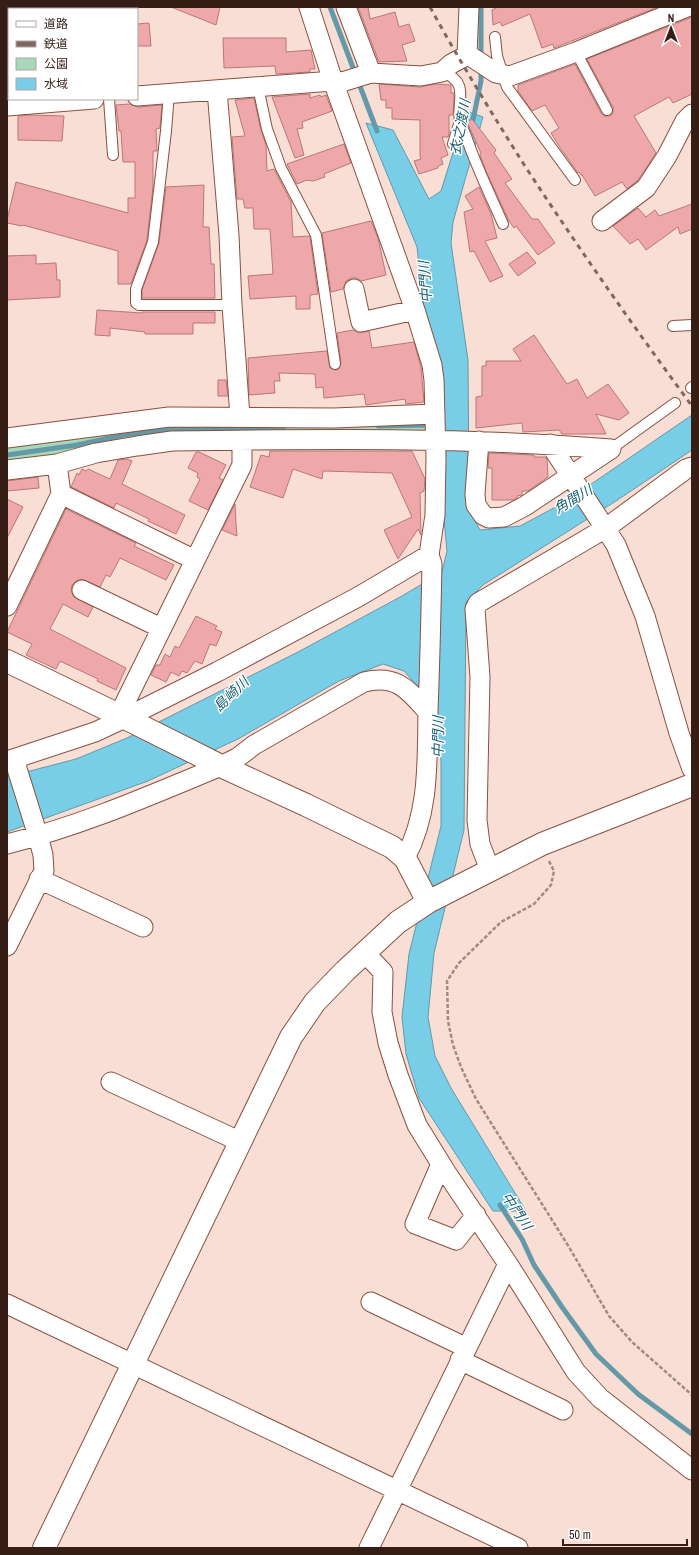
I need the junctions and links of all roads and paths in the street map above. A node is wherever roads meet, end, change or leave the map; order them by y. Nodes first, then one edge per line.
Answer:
1 (309, 7) edge
2 (346, 7) edge
3 (469, 7) edge
4 (688, 7) edge
5 (495, 37) dead end
6 (576, 52) junction
7 (469, 55) junction
8 (442, 72) junction
9 (369, 74) junction
10 (500, 74) junction
11 (338, 82) junction
12 (258, 87) junction
13 (217, 90) junction
14 (169, 93) junction
15 (138, 96) edge
16 (82, 100) edge
17 (109, 100) edge
18 (7, 106) edge
19 (607, 110) dead end
20 (692, 114) edge
21 (461, 123) junction
22 (454, 144) dead end
23 (113, 155) dead end
24 (575, 180) dead end
25 (602, 221) dead end
26 (503, 224) dead end
27 (354, 289) dead end
28 (232, 305) junction
29 (415, 310) junction
30 (692, 325) edge
31 (673, 326) dead end
32 (335, 364) dead end
33 (675, 403) dead end
34 (435, 414) junction
35 (240, 417) junction
36 (7, 438) edge
37 (242, 440) junction
38 (438, 440) junction
39 (476, 441) junction
40 (550, 444) junction
41 (611, 448) junction
42 (58, 464) junction
43 (692, 467) edge
44 (7, 470) edge
45 (571, 477) junction
46 (61, 494) junction
47 (604, 526) junction
48 (194, 560) junction
49 (430, 560) junction
50 (82, 590) dead end
51 (7, 606) edge
52 (161, 628) junction
53 (7, 661) edge
54 (429, 704) junction
55 (128, 720) junction
56 (13, 762) edge
57 (216, 764) junction
58 (692, 769) edge
59 (692, 785) edge
60 (37, 832) junction
61 (7, 844) edge
62 (542, 844) junction
63 (404, 858) junction
64 (490, 870) junction
65 (39, 879) junction
66 (428, 902) junction
67 (143, 927) dead end
68 (7, 946) edge
69 (364, 952) junction
70 (111, 1082) dead end
71 (241, 1142) junction
72 (441, 1164) junction
73 (476, 1215) junction
74 (508, 1264) junction
75 (371, 1302) dead end
76 (7, 1304) edge
77 (464, 1354) junction
78 (133, 1365) junction
79 (692, 1395) edge
80 (563, 1410) dead end
81 (692, 1470) edge
82 (397, 1490) junction
83 (44, 1548) edge
84 (369, 1548) edge
85 (518, 1548) edge

1 - 11 street
2 - 9 street
3 - 7 street
4 - 6 street
5 - 10 lane
6 - 10 street
6 - 19 lane
7 - 8 street
7 - 10 street
8 - 9 street
8 - 21 lane
9 - 11 street
10 - 24 lane
11 - 12 street
11 - 29 street
12 - 13 street
12 - 32 lane
13 - 14 street
13 - 28 street
14 - 15 street
14 - 28 lane
16 - 18 street
17 - 23 lane
20 - 25 street
21 - 22 lane
21 - 26 lane
27 - 29 street
28 - 35 street
29 - 34 street
30 - 31 lane
33 - 41 lane
34 - 35 street
34 - 38 street
35 - 36 street
37 - 38 street
37 - 42 street
37 - 48 street
38 - 39 street
38 - 49 street
39 - 40 street
39 - 45 street
40 - 41 street
40 - 45 street
41 - 45 street
42 - 44 street
42 - 46 street
43 - 47 street
45 - 47 street
46 - 48 street
46 - 51 street
47 - 58 street
47 - 64 street
48 - 52 street
49 - 54 street
49 - 55 street
50 - 52 street
52 - 55 street
53 - 55 street
54 - 57 street
54 - 63 street
55 - 56 street
55 - 57 street
56 - 60 street
57 - 60 street
57 - 63 street
59 - 62 street
60 - 61 street
60 - 65 street
62 - 64 street
62 - 79 path
63 - 66 street
64 - 66 street
65 - 67 street
65 - 68 street
66 - 69 street
69 - 71 street
69 - 72 street
70 - 71 street
71 - 78 street
72 - 73 street
72 - 73 street
73 - 74 street
74 - 77 street
74 - 81 street
75 - 77 street
76 - 78 street
77 - 80 street
77 - 82 street
78 - 82 street
78 - 83 street
82 - 84 street
82 - 85 street

